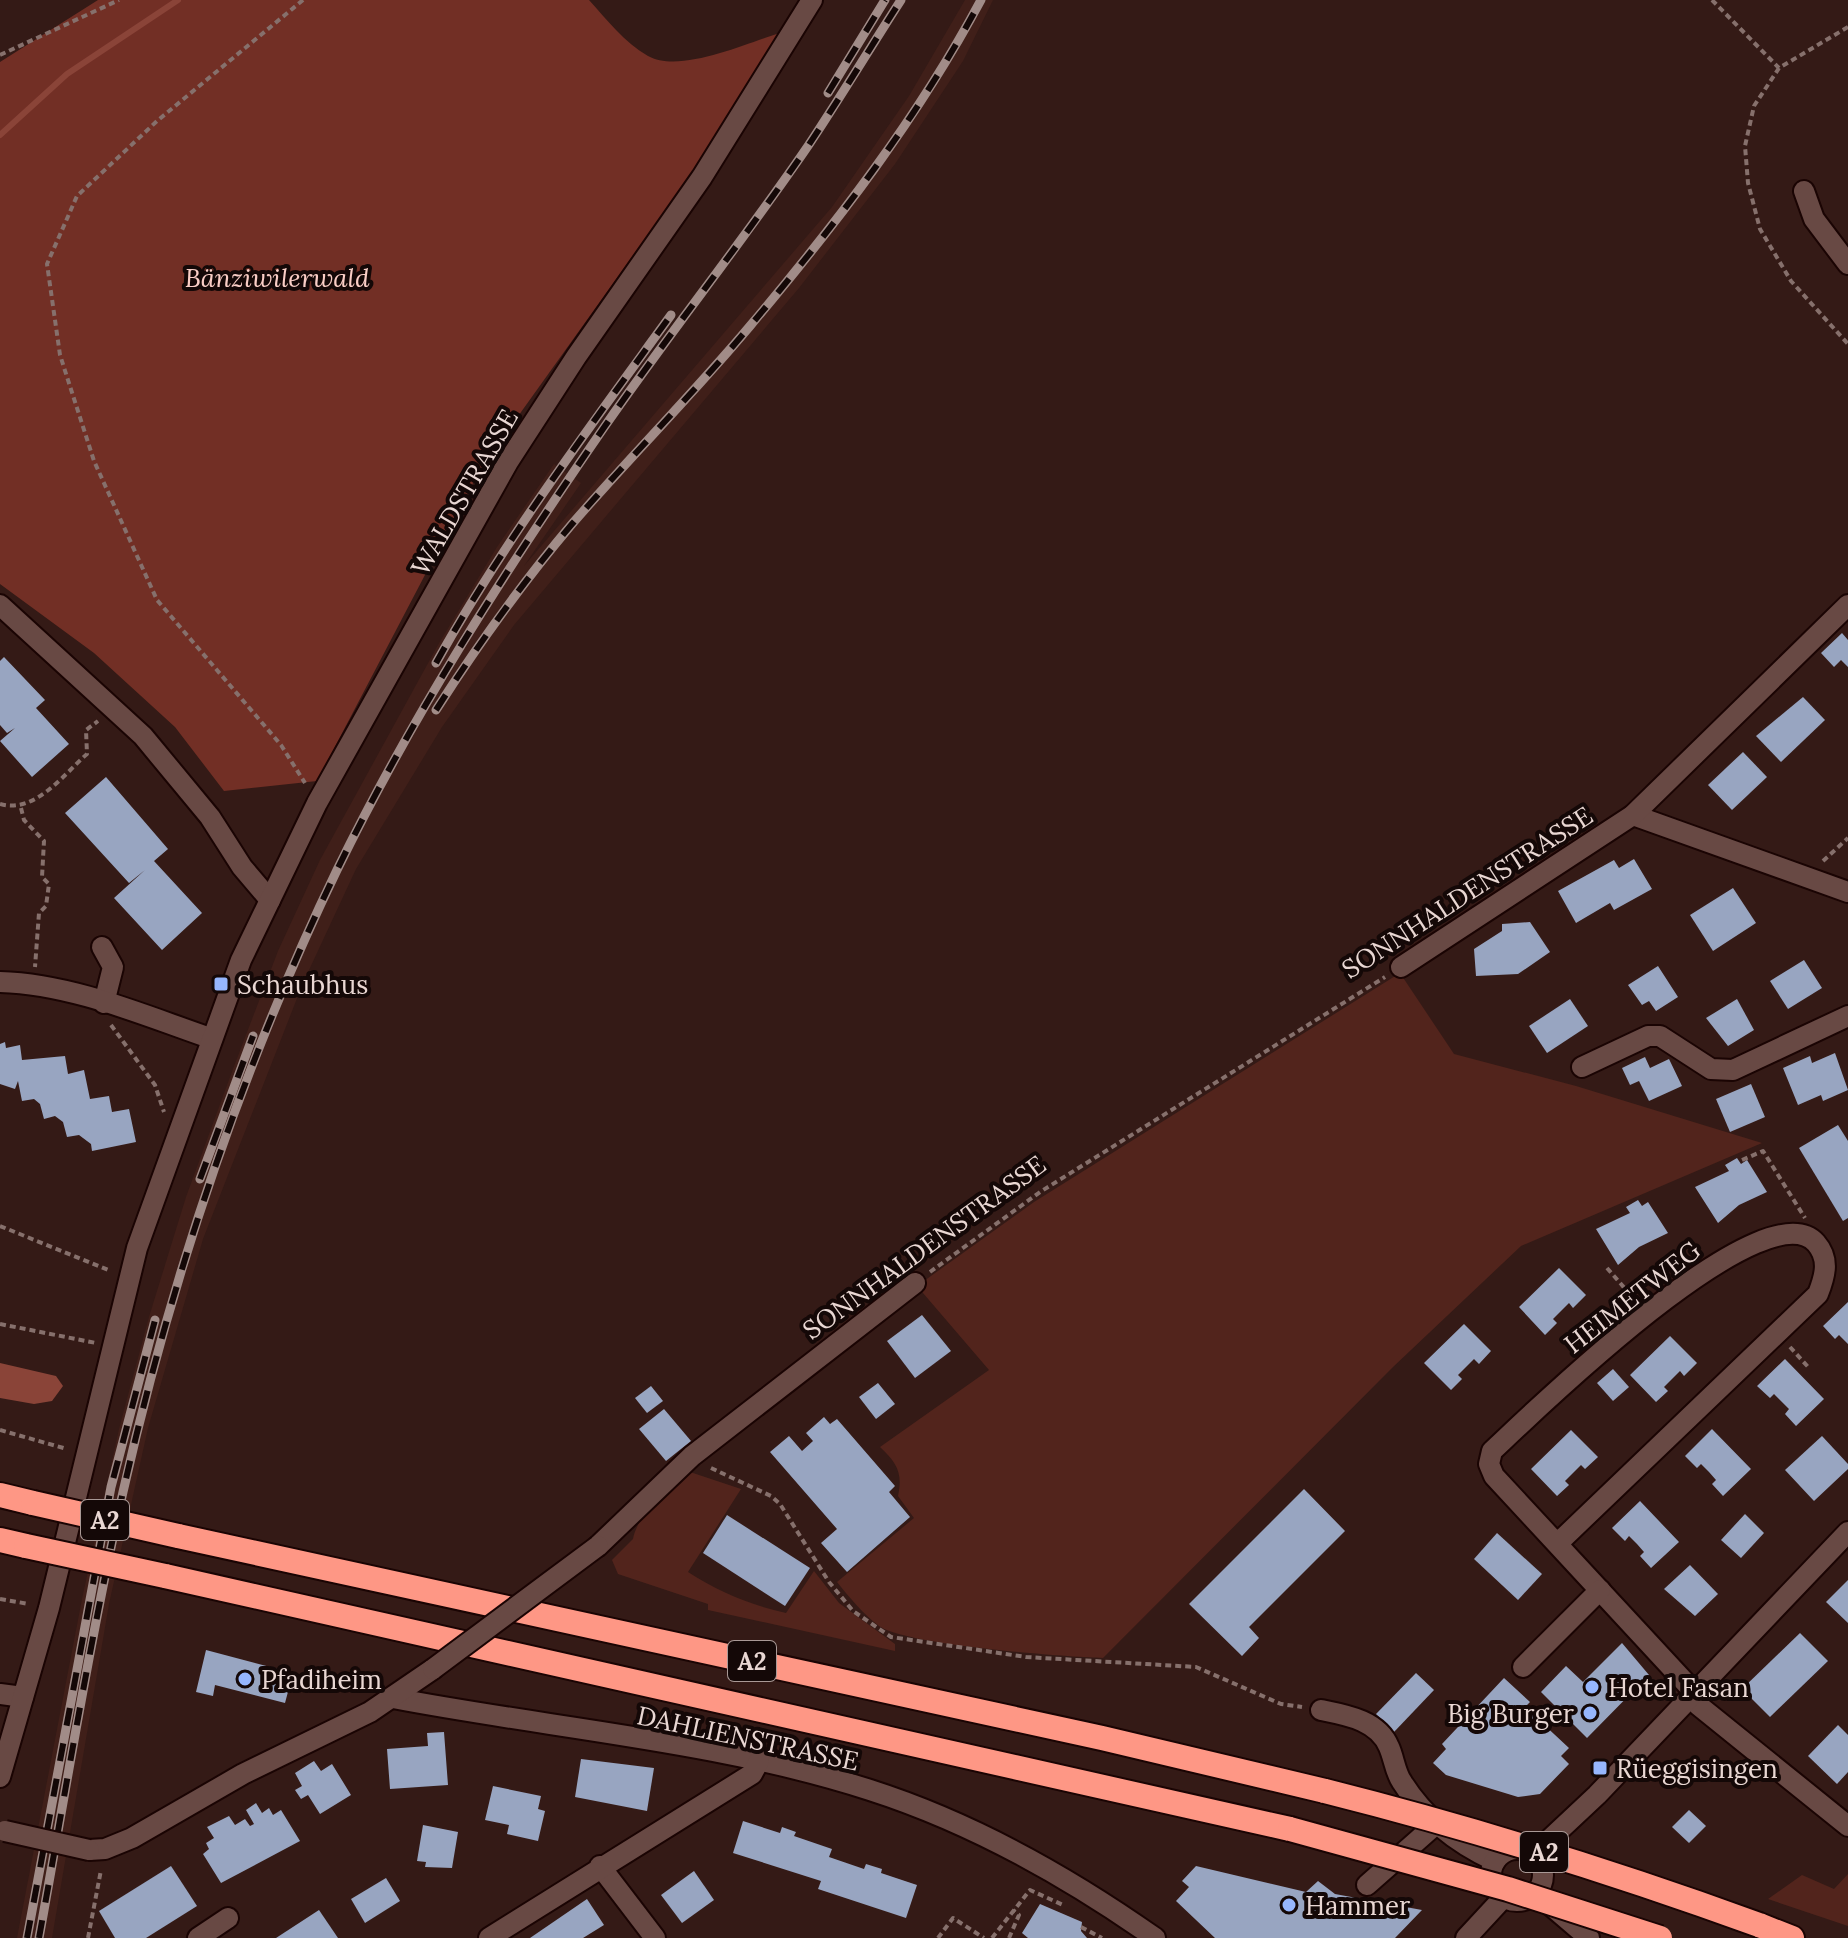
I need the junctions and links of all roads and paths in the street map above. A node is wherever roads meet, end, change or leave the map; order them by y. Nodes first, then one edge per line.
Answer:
1 (119, 0) edge
2 (303, 0) edge
3 (812, 0) edge
4 (1712, 0) edge
5 (1848, 27) edge
6 (0, 55) edge
7 (1779, 68) junction
8 (1804, 191) dead end
9 (1848, 264) edge
10 (1848, 344) edge
11 (0, 605) edge
12 (1848, 605) edge
13 (114, 709) junction
14 (317, 803) junction
15 (0, 804) edge
16 (21, 808) junction
17 (1633, 815) junction
18 (1848, 838) edge
19 (1809, 879) junction
20 (1848, 892) edge
21 (270, 900) junction
22 (102, 947) dead end
23 (1401, 967) joint
24 (34, 972) dead end
25 (0, 982) edge
26 (106, 1013) junction
27 (1848, 1016) edge
28 (210, 1038) junction
29 (1582, 1067) dead end
30 (168, 1124) dead end
31 (1742, 1160) dead end
32 (0, 1226) edge
33 (1803, 1235) junction
34 (1607, 1268) dead end
35 (120, 1275) dead end
36 (915, 1283) joint
37 (1647, 1313) junction
38 (0, 1324) edge
39 (1777, 1334) junction
40 (99, 1345) dead end
41 (1810, 1369) dead end
42 (0, 1430) edge
43 (85, 1454) junction
44 (692, 1456) junction
45 (0, 1495) edge
46 (1848, 1532) edge
47 (0, 1540) edge
48 (1557, 1544) junction
49 (1600, 1590) junction
50 (0, 1599) edge
51 (49, 1608) junction
52 (1523, 1667) dead end
53 (1695, 1693) junction
54 (0, 1694) edge
55 (23, 1697) junction
56 (393, 1698) junction
57 (1321, 1710) joint
58 (759, 1761) junction
59 (1, 1776) edge
60 (1435, 1825) junction
61 (1848, 1826) edge
62 (3, 1831) edge
63 (1534, 1854) junction
64 (1495, 1861) junction
65 (600, 1866) junction
66 (99, 1881) dead end
67 (1367, 1885) dead end
68 (1536, 1892) junction
69 (1504, 1897) junction
70 (1012, 1909) junction
71 (1072, 1909) dead end
72 (228, 1918) dead end
73 (1081, 1927) dead end
74 (88, 1938) edge
75 (198, 1938) edge
76 (489, 1938) edge
77 (655, 1938) edge
78 (938, 1938) edge
79 (984, 1938) edge
80 (992, 1938) edge
81 (1009, 1938) edge
82 (1102, 1938) edge
83 (1155, 1938) edge
84 (1466, 1938) edge
85 (1589, 1938) edge
86 (1660, 1938) edge
87 (1792, 1938) edge

1 - 6 path
2 - 14 path
3 - 14 street, WALDSTRASSE
4 - 7 path
5 - 7 path
7 - 10 path
8 - 9 street
11 - 13 street
12 - 17 street, SONNHALDENSTRASSE
13 - 16 path
13 - 21 street
14 - 21 street, WALDSTRASSE
15 - 16 path
16 - 24 path
17 - 19 street
17 - 23 street, SONNHALDENSTRASSE
18 - 19 path
19 - 20 street
21 - 28 street, WALDSTRASSE
22 - 26 street
23 - 36 path, SONNHALDENSTRASSE
25 - 26 street
26 - 28 street
26 - 30 path
27 - 29 street
28 - 43 street
31 - 33 path
32 - 35 path
33 - 37 street, HEIMETWEG
33 - 39 street
34 - 37 path
36 - 44 street, SONNHALDENSTRASSE
37 - 48 street, HEIMETWEG
38 - 40 path
39 - 41 path
39 - 48 street
42 - 43 path
43 - 51 street
44 - 56 street, SONNHALDENSTRASSE, bridge
44 - 57 path
45 - 87 highway, A2, bridge
46 - 53 street
47 - 86 highway, A2, bridge
48 - 49 street, HEIMETWEG
49 - 52 street
49 - 53 street, HEIMETWEG
50 - 51 path
51 - 55 street
53 - 61 street, HEIMETWEG
53 - 63 street
54 - 55 street
55 - 59 street
56 - 58 street, DAHLIENSTRASSE
56 - 62 street, SONNHALDENSTRASSE, bridge
57 - 60 street
58 - 65 street
58 - 83 street, DAHLIENSTRASSE
60 - 64 street
60 - 67 street
63 - 64 street
63 - 68 street
64 - 69 street
65 - 76 street
65 - 77 street
66 - 74 path
68 - 69 street
68 - 85 street
69 - 84 street
70 - 71 path
70 - 80 path
70 - 81 path
72 - 75 street
73 - 82 path
78 - 79 path

